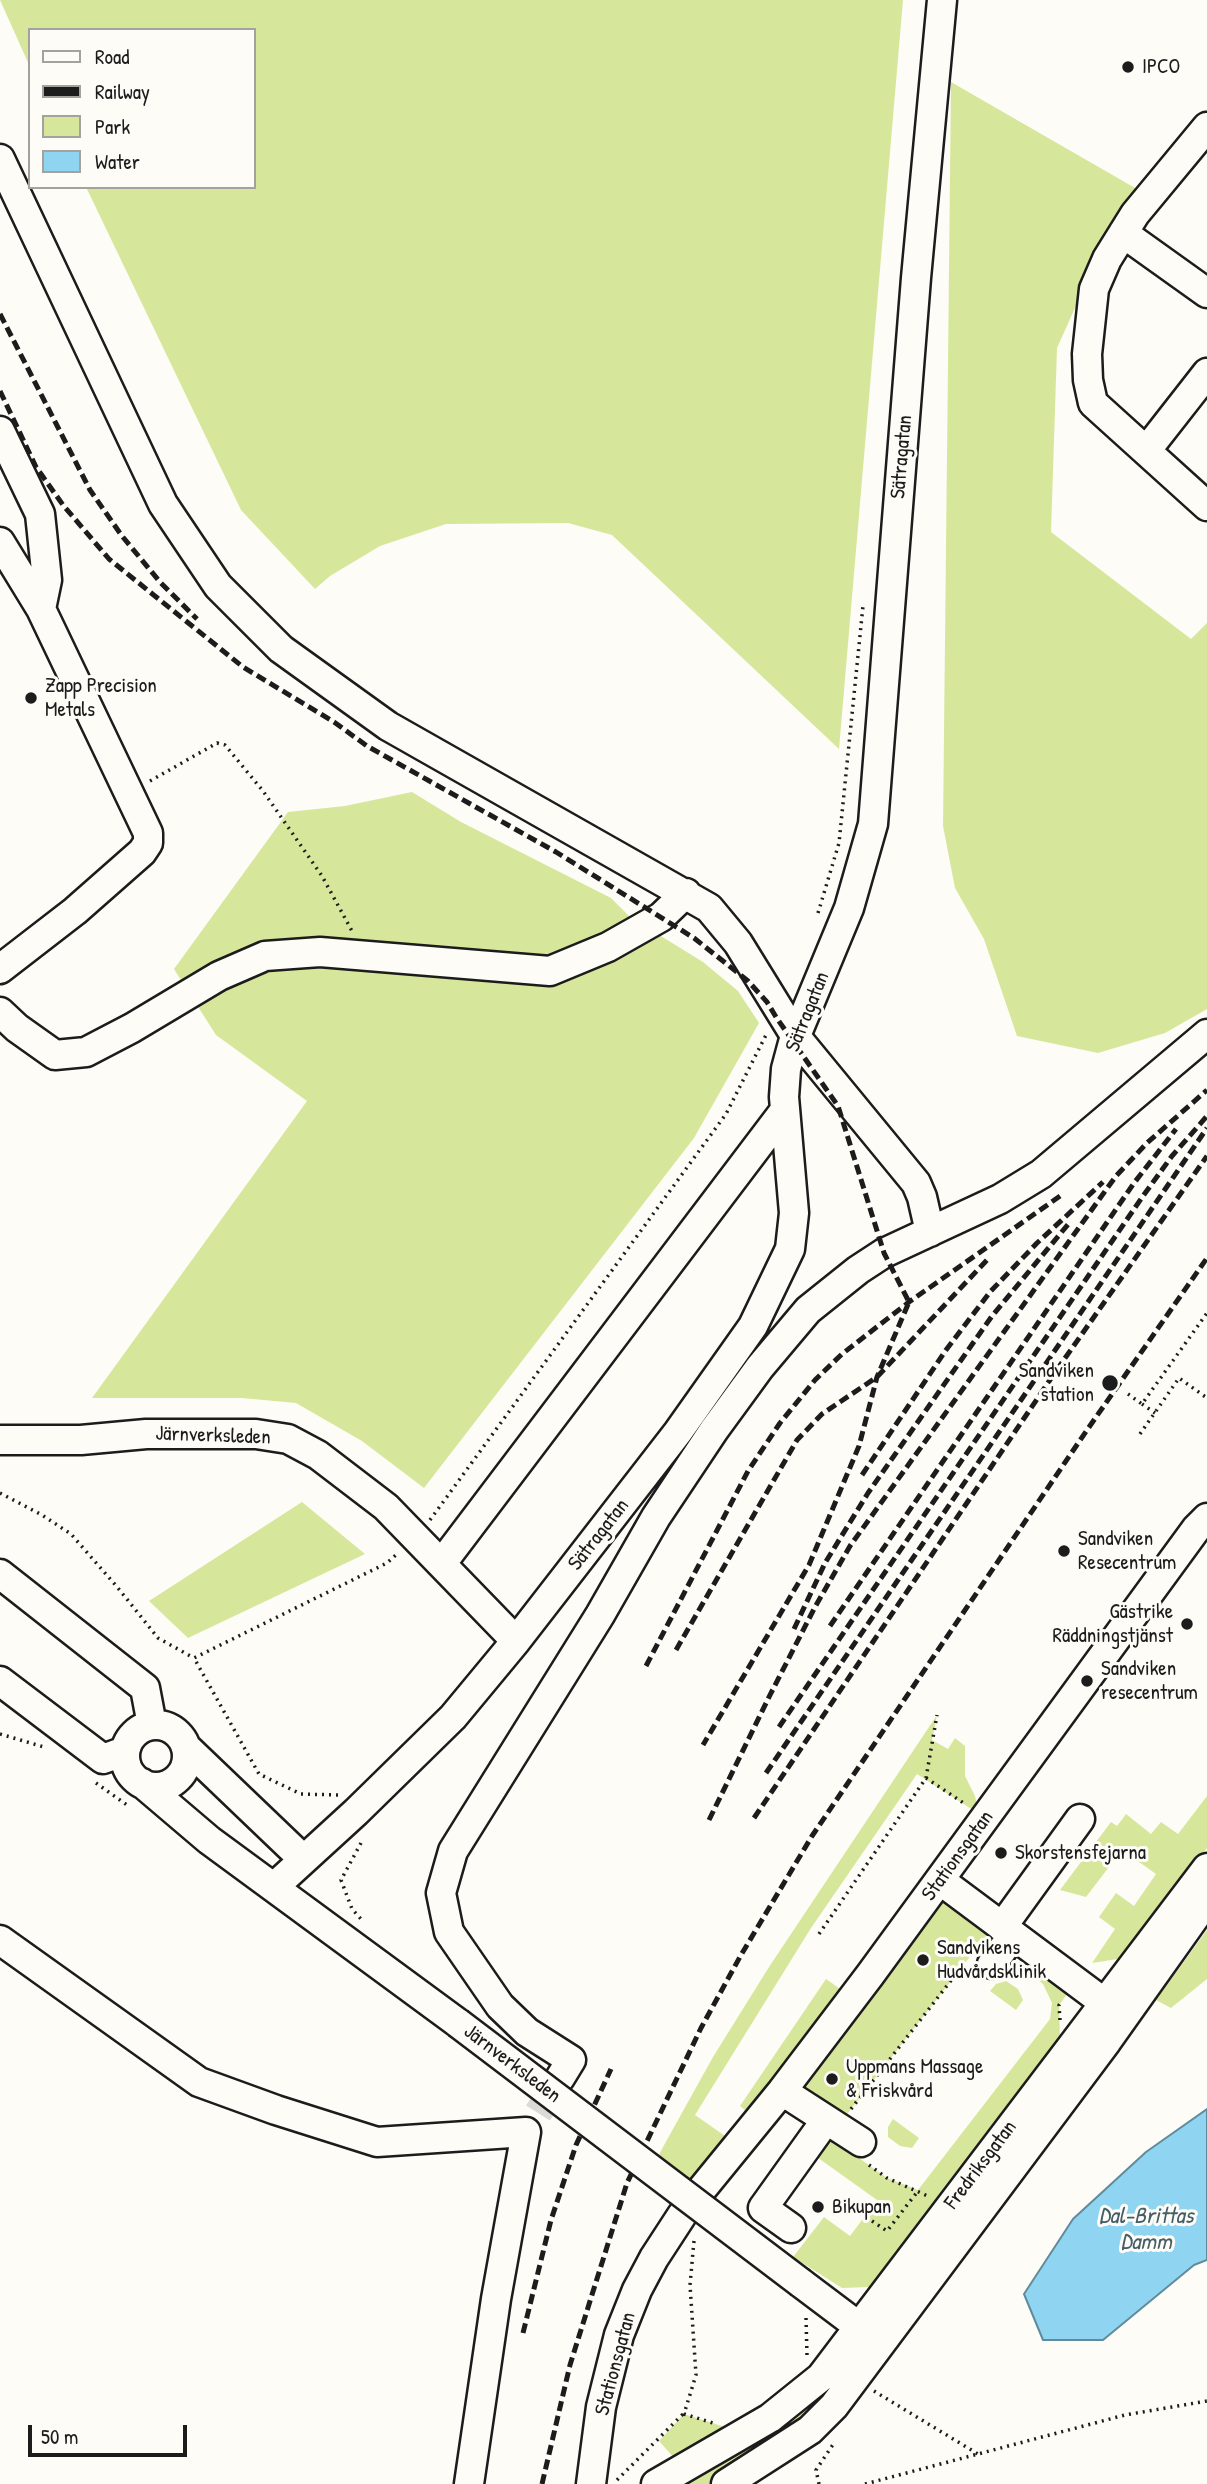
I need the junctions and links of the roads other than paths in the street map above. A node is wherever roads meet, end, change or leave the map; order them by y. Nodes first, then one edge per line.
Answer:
1 (942, 0) edge
2 (1207, 127) edge
3 (0, 159) edge
4 (1123, 233) junction
5 (1207, 293) edge
6 (1207, 373) edge
7 (0, 431) edge
8 (1146, 451) junction
9 (1207, 506) edge
10 (0, 542) edge
11 (41, 608) junction
12 (686, 893) junction
13 (0, 969) edge
14 (0, 1012) edge
15 (1207, 1034) edge
16 (796, 1037) junction
17 (785, 1110) junction
18 (930, 1231) junction
19 (0, 1440) edge
20 (1207, 1518) edge
21 (442, 1563) junction
22 (0, 1574) edge
23 (516, 1641) junction
24 (0, 1681) edge
25 (152, 1725) junction
26 (187, 1748) junction
27 (125, 1751) junction
28 (138, 1796) junction
29 (1080, 1819) dead end
30 (303, 1859) junction
31 (1207, 1868) edge
32 (941, 1881) junction
33 (274, 1887) junction
34 (1207, 1899) edge
35 (1008, 1931) junction
36 (0, 1940) edge
37 (981, 1960) road end
38 (1114, 2010) junction
39 (559, 2078) tunnel mouth
40 (782, 2091) junction
41 (832, 2123) junction
42 (862, 2142) dead end
43 (702, 2189) dead end
44 (688, 2226) road end
45 (791, 2228) dead end
46 (871, 2336) junction
47 (724, 2431) junction
48 (762, 2476) edge
49 (469, 2484) edge
50 (591, 2484) edge
51 (656, 2484) edge
52 (726, 2484) edge

1 - 16 street, Sätragatan
2 - 4 street
3 - 12 street
4 - 5 street
4 - 8 street
6 - 8 street
7 - 11 street
8 - 9 street
10 - 11 street
11 - 13 street
12 - 14 street
12 - 16 street
15 - 18 street
16 - 17 street, Sätragatan
16 - 18 street
17 - 21 street
17 - 23 street, Sätragatan
18 - 39 street
19 - 21 street, Järnverksleden
20 - 32 street, Stationsgatan
21 - 23 street, Järnverksleden
22 - 25 street
23 - 30 street, Sätragatan
24 - 27 street
25 - 26 street
25 - 27 street
26 - 28 street
26 - 30 street
27 - 28 street, Järnverksleden
28 - 33 street, Järnverksleden
29 - 35 street
30 - 33 street, Sätragatan
31 - 38 street, Fredriksgatan
32 - 35 street
32 - 40 street, Stationsgatan
33 - 46 street, Järnverksleden, bridge
34 - 38 street, Fredriksgatan
35 - 37 street
35 - 38 street
36 - 49 street
38 - 46 street, Fredriksgatan
40 - 41 street
40 - 43 street, Stationsgatan
41 - 42 street
41 - 45 street
44 - 50 street, Stationsgatan
46 - 47 street, Fredriksgatan
46 - 48 street, Fredriksgatan
47 - 48 street
47 - 51 street, Fredriksgatan
48 - 52 street, Fredriksgatan

